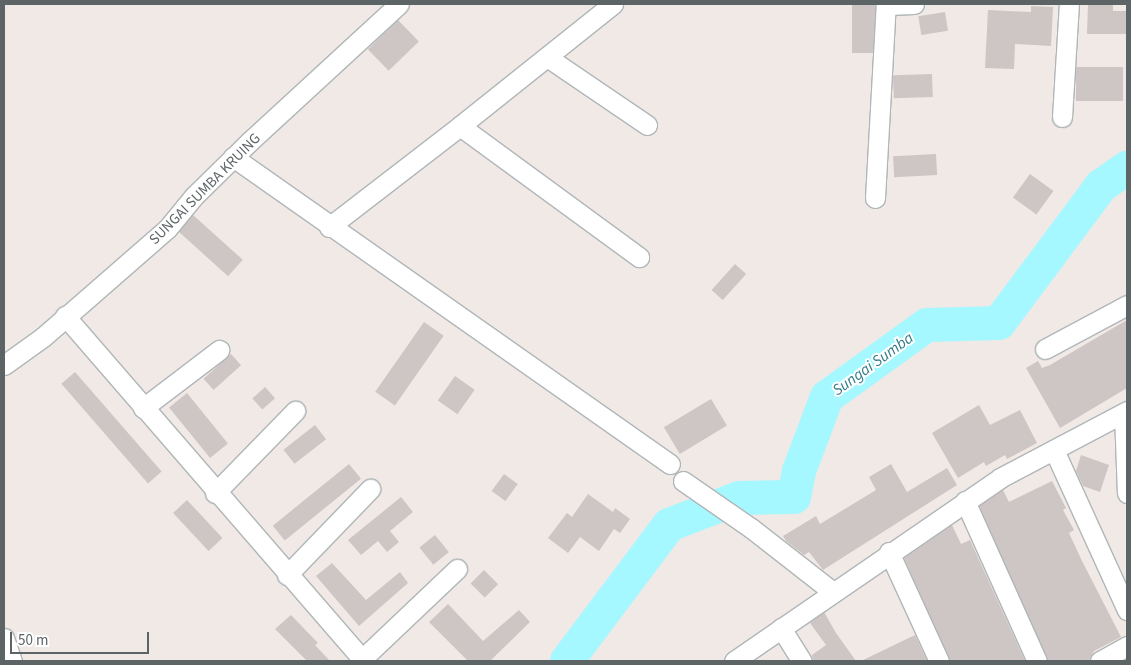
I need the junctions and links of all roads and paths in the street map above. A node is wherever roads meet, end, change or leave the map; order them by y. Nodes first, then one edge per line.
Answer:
1 (399, 4) edge
2 (613, 4) edge
3 (886, 4) edge
4 (914, 4) edge
5 (1069, 4) edge
6 (378, 11) edge
7 (547, 57) junction
8 (1062, 117) dead end
9 (647, 125) dead end
10 (460, 126) junction
11 (233, 158) junction
12 (874, 198) dead end
13 (329, 227) junction
14 (639, 257) dead end
15 (1127, 305) edge
16 (65, 316) junction
17 (1045, 349) dead end
18 (219, 350) dead end
19 (4, 366) edge
20 (143, 408) junction
21 (294, 411) dead end
22 (1126, 412) edge
23 (1054, 450) junction
24 (670, 464) dead end
25 (683, 481) dead end
26 (370, 489) dead end
27 (215, 493) junction
28 (1127, 493) edge
29 (965, 501) junction
30 (889, 552) junction
31 (457, 569) dead end
32 (287, 575) junction
33 (833, 592) junction
34 (1127, 610) edge
35 (781, 628) junction
36 (4, 638) edge
37 (1127, 646) edge
38 (363, 660) edge
39 (12, 661) edge
40 (734, 661) edge
41 (802, 661) edge
42 (938, 661) edge
43 (1037, 661) edge
44 (1100, 661) edge

1 - 6 street, SUNGAI SUMBA KRUING
2 - 7 street
3 - 4 street
3 - 12 street
5 - 8 street
6 - 11 street, SUNGAI SUMBA KRUING
7 - 9 street
7 - 10 street
10 - 13 street
10 - 14 street
11 - 13 street
11 - 16 street, SUNGAI SUMBA KRUING
13 - 24 street
15 - 17 street
16 - 19 street, SUNGAI SUMBA KRUING
16 - 20 street
18 - 20 street
20 - 27 street
21 - 27 street
22 - 23 street
22 - 28 street
23 - 29 street
23 - 34 street
25 - 33 street
26 - 32 street
27 - 32 street
29 - 30 street
29 - 43 street
30 - 33 street
30 - 42 street
31 - 38 street
32 - 38 street
33 - 35 street
35 - 40 street
35 - 41 street
36 - 39 street
37 - 44 street

